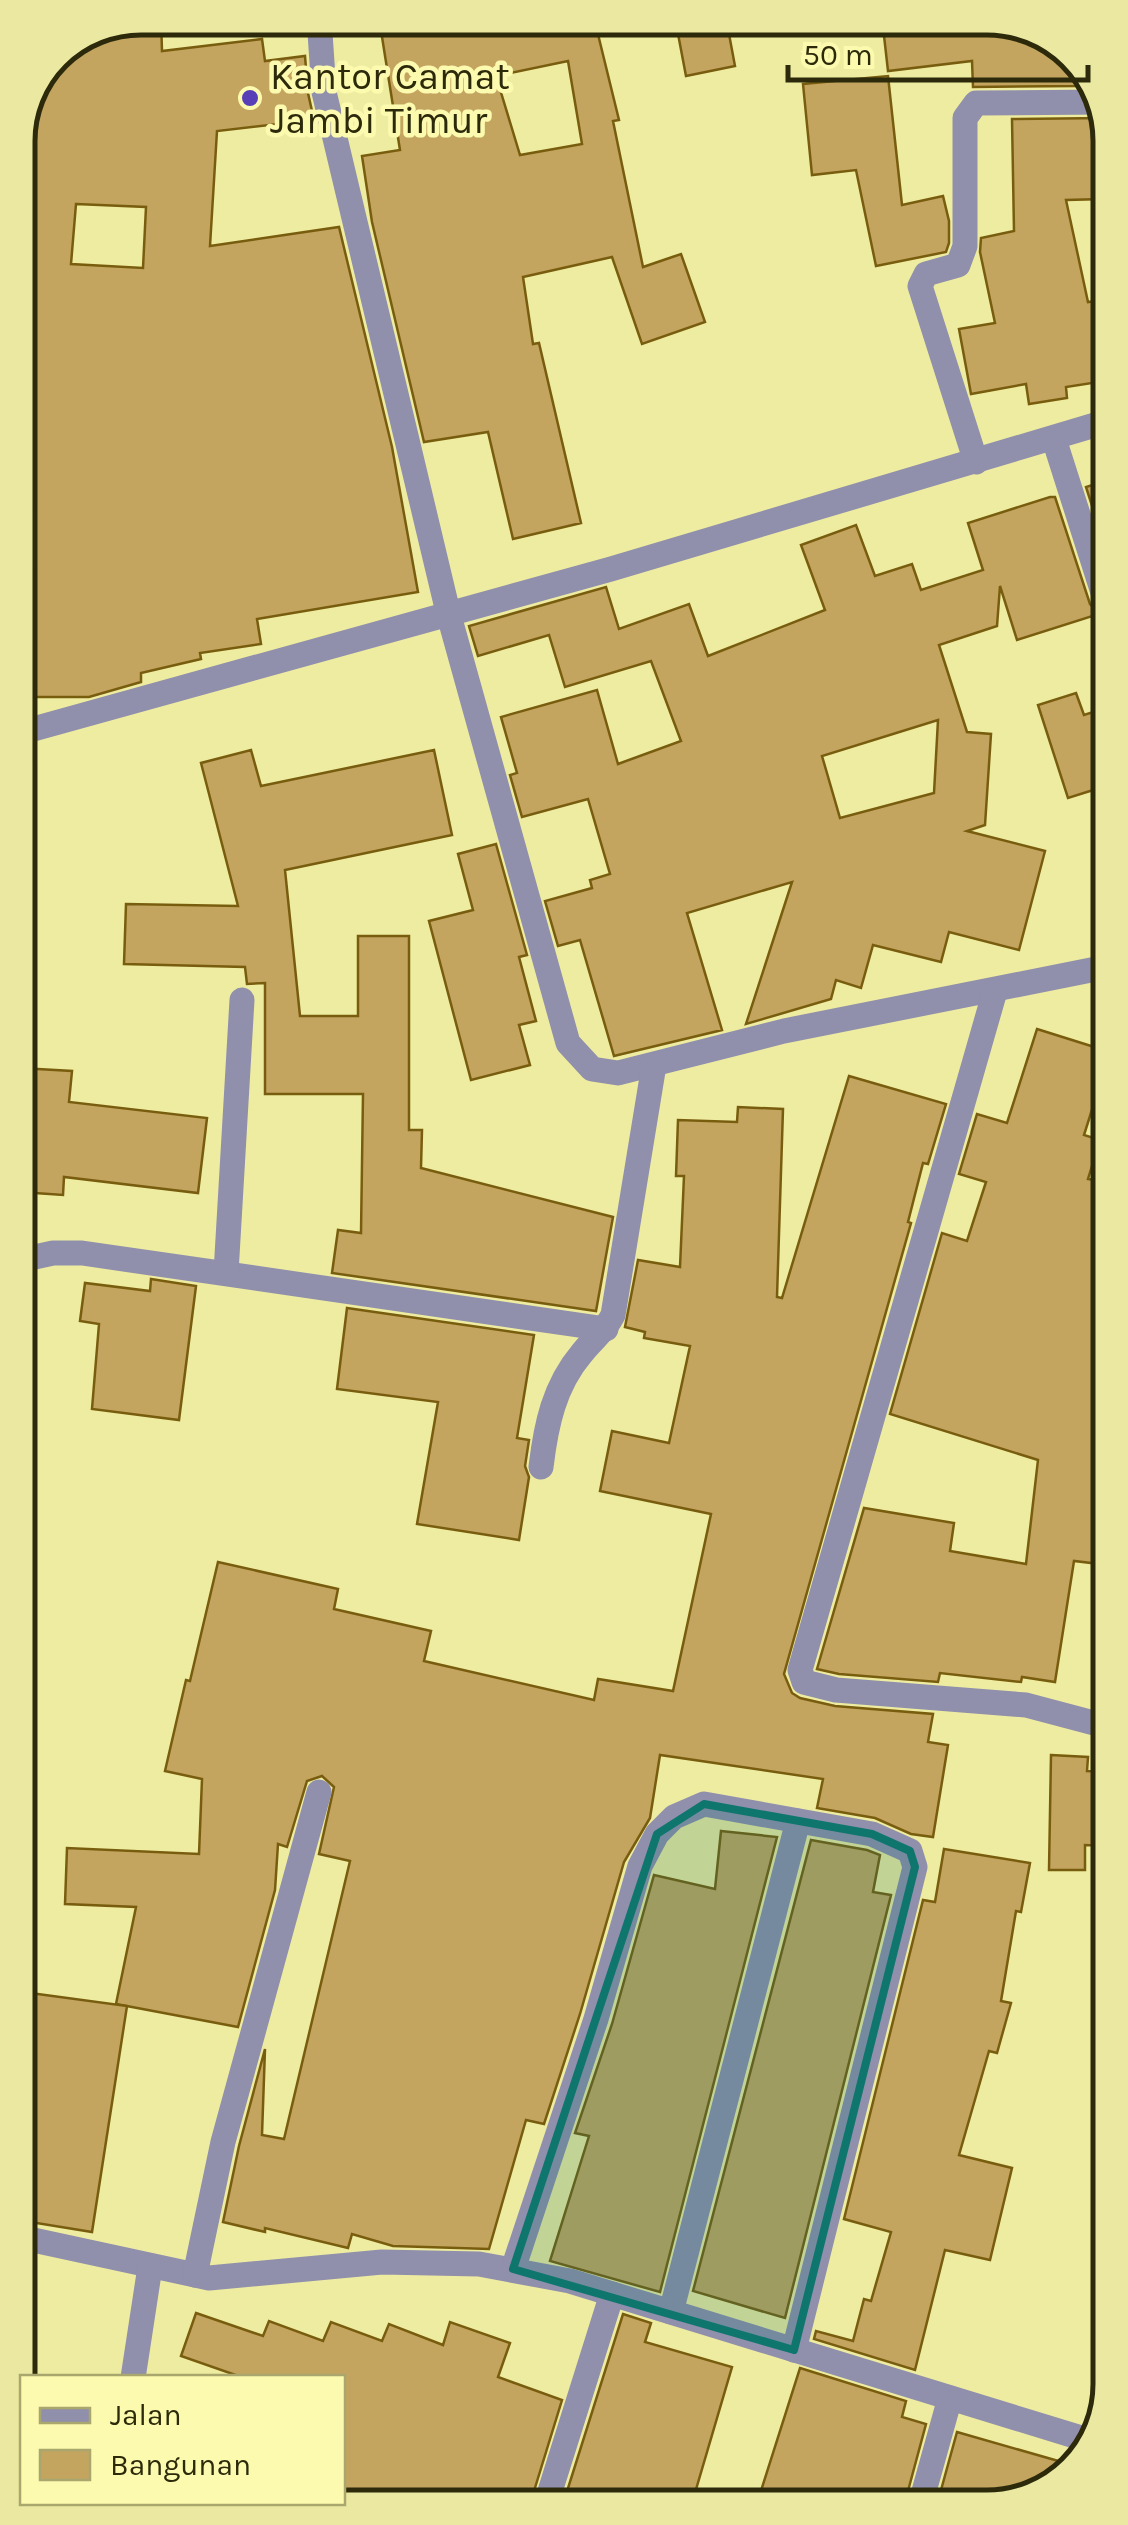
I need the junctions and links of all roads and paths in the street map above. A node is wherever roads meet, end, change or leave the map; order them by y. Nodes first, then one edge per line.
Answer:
1 (320, 35) edge
2 (1085, 102) edge
3 (1093, 426) edge
4 (1054, 439) junction
5 (976, 462) junction
6 (1093, 561) edge
7 (448, 612) junction
8 (35, 729) edge
9 (1093, 970) edge
10 (994, 991) junction
11 (242, 1000) dead end
12 (654, 1065) junction
13 (35, 1257) edge
14 (226, 1272) junction
15 (606, 1329) junction
16 (542, 1466) dead end
17 (1093, 1723) edge
18 (320, 1792) dead end
19 (798, 1820) junction
20 (35, 2241) edge
21 (150, 2267) junction
22 (513, 2269) junction
23 (195, 2275) junction
24 (612, 2294) junction
25 (671, 2312) junction
26 (794, 2350) junction
27 (132, 2375) edge
28 (950, 2398) junction
29 (1078, 2438) edge
30 (550, 2490) edge
31 (924, 2490) edge

1 - 7 street
2 - 5 street
3 - 4 street
4 - 5 street
4 - 6 street
5 - 7 street
7 - 8 street
7 - 12 street
9 - 10 street
10 - 12 street
10 - 17 street
11 - 14 street
12 - 15 street
13 - 14 street
14 - 15 street
15 - 16 street
18 - 23 street
19 - 22 street
19 - 25 street
19 - 26 street
20 - 21 street
21 - 23 street
21 - 27 street
22 - 23 street
22 - 24 street
24 - 25 street
24 - 30 street
25 - 26 street
26 - 28 street
28 - 29 street
28 - 31 street

